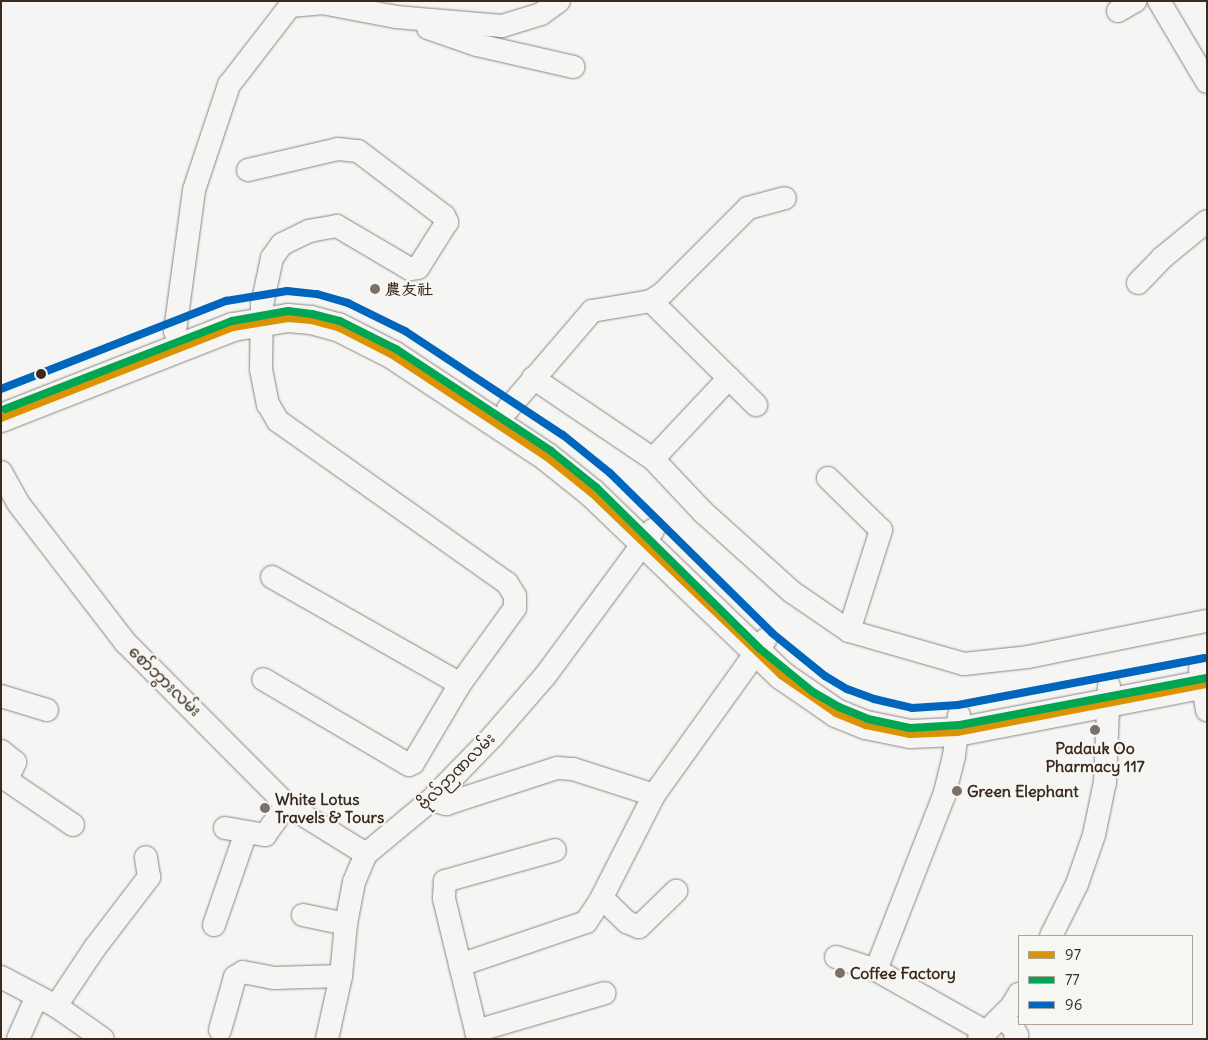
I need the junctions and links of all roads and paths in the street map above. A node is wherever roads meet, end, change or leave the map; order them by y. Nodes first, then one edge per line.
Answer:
1 (559, 1) edge
2 (1159, 1) edge
3 (363, 6) edge
4 (396, 17) junction
5 (574, 67) dead end
6 (1207, 82) edge
7 (248, 170) dead end
8 (785, 198) dead end
9 (1207, 221) edge
10 (1138, 283) dead end
11 (652, 301) junction
12 (262, 313) junction
13 (178, 339) junction
14 (533, 378) junction
15 (728, 378) junction
16 (1, 400) edge
17 (756, 405) dead end
18 (508, 409) junction
19 (1, 418) edge
20 (653, 459) junction
21 (1, 472) edge
22 (828, 478) dead end
23 (648, 536) junction
24 (272, 577) dead end
25 (1207, 620) edge
26 (849, 631) junction
27 (761, 646) junction
28 (263, 680) dead end
29 (1205, 683) edge
30 (460, 684) junction
31 (1108, 695) junction
32 (1, 696) edge
33 (47, 710) dead end
34 (958, 723) junction
35 (1, 751) edge
36 (4, 778) edge
37 (654, 795) junction
38 (431, 800) junction
39 (287, 805) junction
40 (73, 825) dead end
41 (555, 850) dead end
42 (366, 854) junction
43 (146, 857) dead end
44 (676, 891) dead end
45 (602, 898) junction
46 (304, 915) dead end
47 (346, 924) junction
48 (214, 925) dead end
49 (1052, 935) edge
50 (836, 957) dead end
51 (460, 965) junction
52 (876, 970) junction
53 (341, 976) junction
54 (1, 977) edge
55 (604, 993) dead end
56 (1018, 995) edge
57 (47, 1001) junction
58 (989, 1029) edge
59 (220, 1030) dead end
60 (477, 1035) edge
61 (18, 1039) edge
62 (103, 1039) edge
63 (327, 1039) edge
64 (1015, 1039) edge

1 - 4 street
2 - 6 street
3 - 4 street
3 - 13 street
4 - 5 street
7 - 12 street
8 - 11 street
9 - 10 street
11 - 14 street
11 - 15 street
12 - 13 highway
12 - 18 highway
12 - 23 highway
12 - 30 street
13 - 16 highway
13 - 19 highway
14 - 18 street
14 - 20 street
15 - 17 street
15 - 20 street
18 - 23 highway
20 - 26 street
21 - 39 street, စော်ဘွားလမ်း
22 - 26 street
23 - 27 highway
23 - 38 street, ဗိုလ်ဉာဏလမ်း
24 - 30 street
25 - 26 street
27 - 34 highway
27 - 37 street
28 - 30 street
29 - 31 highway
31 - 34 highway
31 - 49 street
32 - 33 street
34 - 52 street
35 - 36 street
36 - 40 street
37 - 38 street
37 - 45 street
38 - 42 street, ဗိုလ်ဉာဏလမ်း
39 - 42 street, စော်ဘွားလမ်း
39 - 48 street
41 - 51 street
42 - 47 street, ဗိုလ်ဉာဏလမ်း
43 - 57 street
44 - 45 street
45 - 51 street
46 - 47 street
47 - 53 street, ဗိုလ်ဉာဏလမ်း
50 - 52 street
51 - 60 street
52 - 58 street
53 - 59 street
53 - 63 street, ဗိုလ်ဉာဏလမ်း
54 - 57 street
55 - 60 street
56 - 58 street
57 - 61 street
57 - 62 street
58 - 64 street

